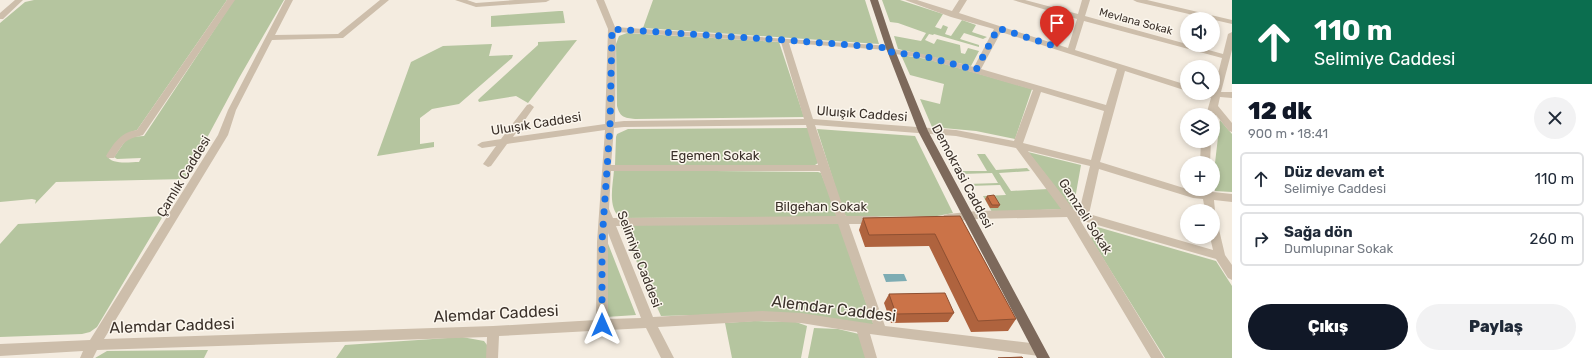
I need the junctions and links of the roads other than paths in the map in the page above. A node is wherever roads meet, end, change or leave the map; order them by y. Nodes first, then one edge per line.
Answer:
1 (19, 0) edge
2 (231, 0) edge
3 (289, 0) edge
4 (385, 0) edge
5 (458, 0) edge
6 (546, 0) edge
7 (600, 0) edge
8 (874, 0) edge
9 (909, 0) edge
10 (963, 0) edge
11 (1017, 0) edge
12 (1086, 0) edge
13 (1137, 0) edge
14 (478, 2) edge
15 (954, 14) junction
16 (0, 17) edge
17 (1081, 18) junction
18 (1232, 22) edge
19 (998, 28) junction
20 (612, 29) junction
21 (1232, 34) edge
22 (269, 38) junction
23 (784, 40) junction
24 (890, 50) junction
25 (1072, 52) junction
26 (1226, 57) junction
27 (1122, 67) junction
28 (976, 70) junction
29 (1180, 86) edge
30 (1038, 88) junction
31 (1232, 95) edge
32 (1214, 103) edge
33 (530, 107) dead end
34 (1109, 108) junction
35 (811, 122) junction
36 (610, 125) junction
37 (1232, 129) edge
38 (923, 131) junction
39 (504, 142) junction
40 (1018, 144) junction
41 (482, 145) dead end
42 (111, 156) dead end
43 (488, 164) dead end
44 (1094, 164) junction
45 (606, 168) junction
46 (824, 168) junction
47 (1180, 191) edge
48 (1220, 196) edge
49 (1232, 198) edge
50 (604, 209) junction
51 (1070, 212) junction
52 (967, 216) junction
53 (1084, 217) junction
54 (938, 218) edge
55 (843, 220) junction
56 (889, 220) edge
57 (609, 222) junction
58 (1220, 244) edge
59 (1226, 262) edge
60 (1232, 275) edge
61 (649, 322) junction
62 (602, 325) junction
63 (862, 328) junction
64 (493, 331) junction
65 (881, 331) junction
66 (94, 345) junction
67 (0, 350) edge
68 (1041, 354) edge
69 (86, 358) edge
70 (492, 358) edge
71 (668, 358) edge
72 (872, 358) edge
73 (1158, 358) edge

1 - 16 street
2 - 42 street
3 - 22 street, Çamlık Caddesi
4 - 22 street
5 - 14 street
6 - 14 street
7 - 20 street, Selimiye Caddesi
8 - 24 main road, Demokrasi Caddesi
9 - 15 street
10 - 15 street
11 - 17 street, Mevlana Sokak
12 - 17 street
13 - 18 street
15 - 19 street
17 - 25 street
17 - 26 street, Mevlana Sokak
19 - 25 street
19 - 28 street
20 - 23 street
20 - 36 street, Selimiye Caddesi
21 - 26 street
22 - 66 street, Çamlık Caddesi
23 - 24 street
23 - 35 street
24 - 28 street
24 - 38 main road, Demokrasi Caddesi
25 - 27 street
26 - 32 street
27 - 29 street
27 - 34 street
28 - 30 street
30 - 34 street
30 - 40 street
31 - 32 street
32 - 37 street
33 - 39 street
34 - 44 street
35 - 36 street, Uluışık Caddesi
35 - 38 street, Uluışık Caddesi
35 - 46 street
36 - 39 street, Uluışık Caddesi
36 - 45 street, Selimiye Caddesi
38 - 40 street, Uluışık Caddesi
38 - 52 main road, Demokrasi Caddesi
39 - 41 street, Uluışık Caddesi
39 - 43 street
40 - 44 street, Uluışık Caddesi
40 - 51 street, Gamzeli Sokak
44 - 47 street, Uluışık Caddesi
44 - 53 street
45 - 46 street, Egemen Sokak
45 - 50 street, Selimiye Caddesi
46 - 55 street
48 - 49 street, Uluışık Caddesi
50 - 57 street, Selimiye Caddesi
50 - 62 street
51 - 52 street
51 - 53 street
51 - 73 street, Gamzeli Sokak
52 - 54 street
52 - 68 main road, Demokrasi Caddesi
53 - 59 street
55 - 56 street, Bilgehan Sokak
55 - 57 street, Bilgehan Sokak
55 - 65 street
57 - 61 street, Selimiye Caddesi
58 - 59 street
59 - 60 street
61 - 62 street, Alemdar Caddesi
61 - 63 street, Alemdar Caddesi
61 - 71 street, Selimiye Caddesi
62 - 64 street, Alemdar Caddesi
63 - 65 street, Alemdar Caddesi
63 - 72 street
64 - 66 street, Alemdar Caddesi
64 - 70 street
65 - 68 street, Alemdar Caddesi
66 - 67 street, Alemdar Caddesi
66 - 69 street, Çamlık Caddesi

